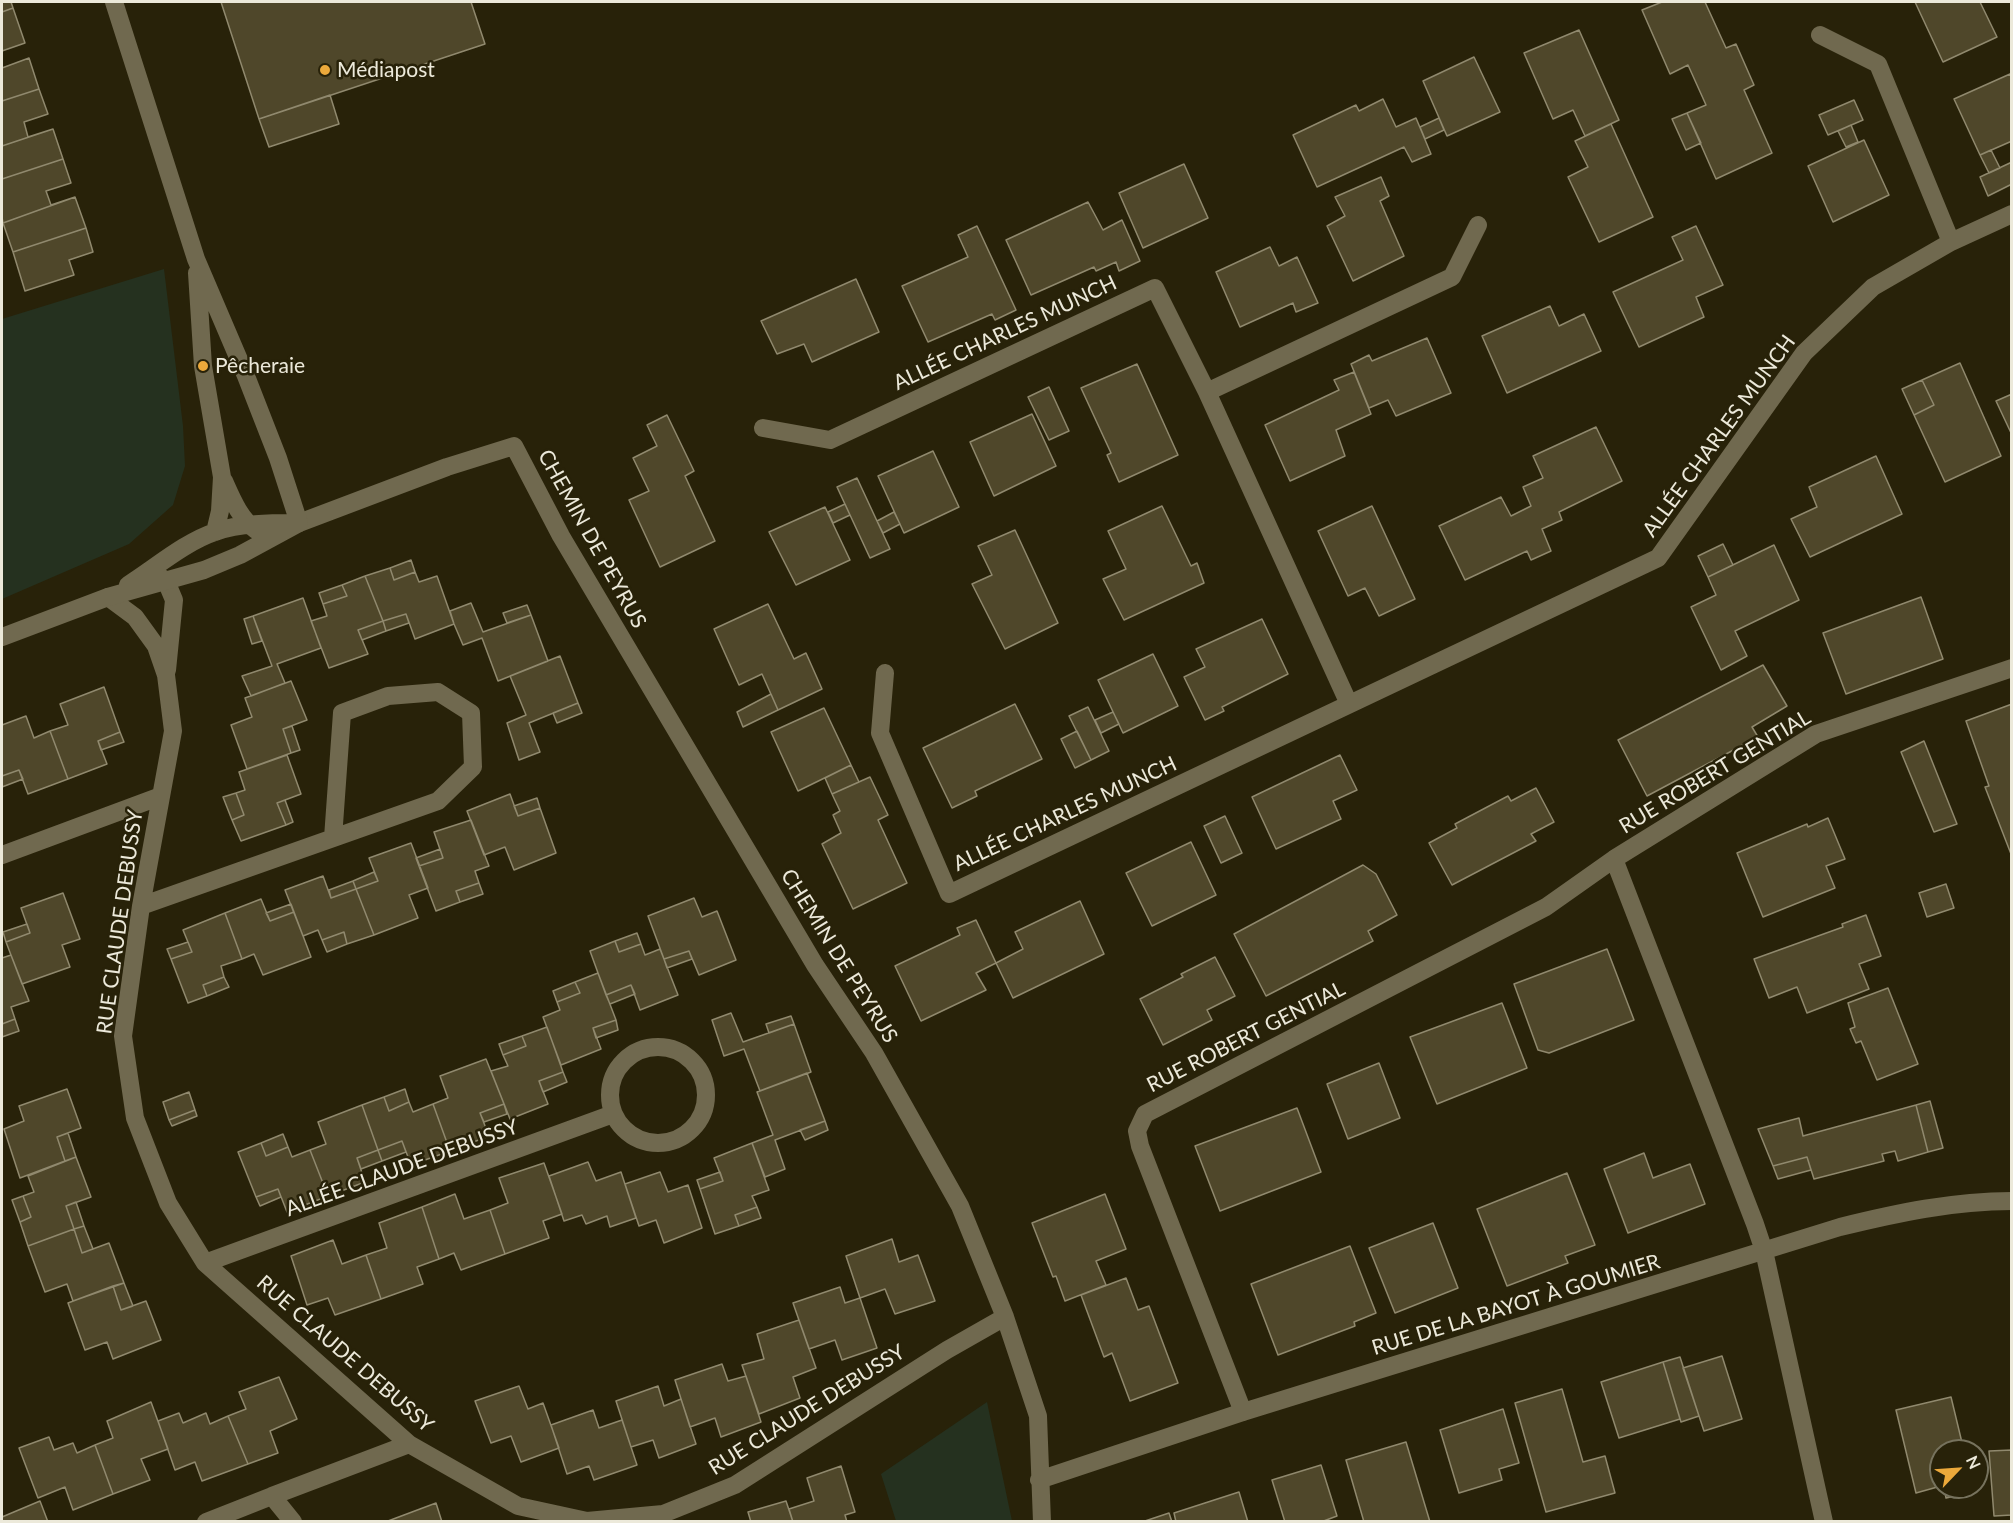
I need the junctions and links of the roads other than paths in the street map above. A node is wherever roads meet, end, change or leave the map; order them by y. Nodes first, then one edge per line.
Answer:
1 (114, 2) edge
2 (1820, 35) dead end
3 (2012, 214) edge
4 (1478, 225) dead end
5 (1951, 242) junction
6 (196, 260) junction
7 (1207, 392) junction
8 (764, 428) dead end
9 (222, 477) junction
10 (299, 523) junction
11 (249, 526) junction
12 (215, 532) junction
13 (274, 536) junction
14 (159, 575) junction
15 (108, 597) junction
16 (2, 637) edge
17 (2012, 668) edge
18 (885, 673) dead end
19 (166, 675) junction
20 (1349, 704) junction
21 (161, 796) junction
22 (333, 838) junction
23 (2, 856) edge
24 (1614, 859) junction
25 (141, 906) junction
26 (613, 1114) junction
27 (2012, 1201) edge
28 (1764, 1251) junction
29 (206, 1263) junction
30 (1005, 1317) junction
31 (1244, 1412) junction
32 (409, 1444) junction
33 (1039, 1480) junction
34 (272, 1496) junction
35 (206, 1521) edge
36 (293, 1521) edge
37 (1042, 1521) edge
38 (1824, 1521) edge

1 - 6 street
2 - 5 street
3 - 5 street, ALLÉE CHARLES MUNCH
4 - 7 street
5 - 20 street, ALLÉE CHARLES MUNCH
6 - 9 street
6 - 10 street
7 - 8 street, ALLÉE CHARLES MUNCH
7 - 20 street, ALLÉE CHARLES MUNCH
9 - 11 street
9 - 12 street
10 - 11 street
10 - 13 street
10 - 30 street, CHEMIN DE PEYRUS
11 - 12 street
11 - 13 street
12 - 14 street
13 - 14 street
14 - 15 street
14 - 19 street, RUE CLAUDE DEBUSSY
15 - 16 street
15 - 19 street, RUE CLAUDE DEBUSSY
17 - 24 street, RUE ROBERT GENTIAL
18 - 20 street, ALLÉE CHARLES MUNCH
19 - 21 street, RUE CLAUDE DEBUSSY
21 - 23 street
21 - 25 street, RUE CLAUDE DEBUSSY
22 - 22 street
22 - 25 street
24 - 28 street, RUE ROBERT GENTIAL
24 - 31 street, RUE ROBERT GENTIAL
25 - 29 street, RUE CLAUDE DEBUSSY
26 - 26 street
26 - 29 street, ALLÉE CLAUDE DEBUSSY
27 - 28 street, RUE DE LA BAYOT À GOUMIER
28 - 31 street, RUE DE LA BAYOT À GOUMIER
28 - 38 street, RUE ROBERT GENTIAL
29 - 32 street, RUE CLAUDE DEBUSSY
30 - 32 street, RUE CLAUDE DEBUSSY
30 - 33 street, CHEMIN DE PEYRUS
31 - 33 street, RUE DE LA BAYOT À GOUMIER
32 - 34 street
33 - 37 street, CHEMIN DE PEYRUS
34 - 35 street
34 - 36 street

